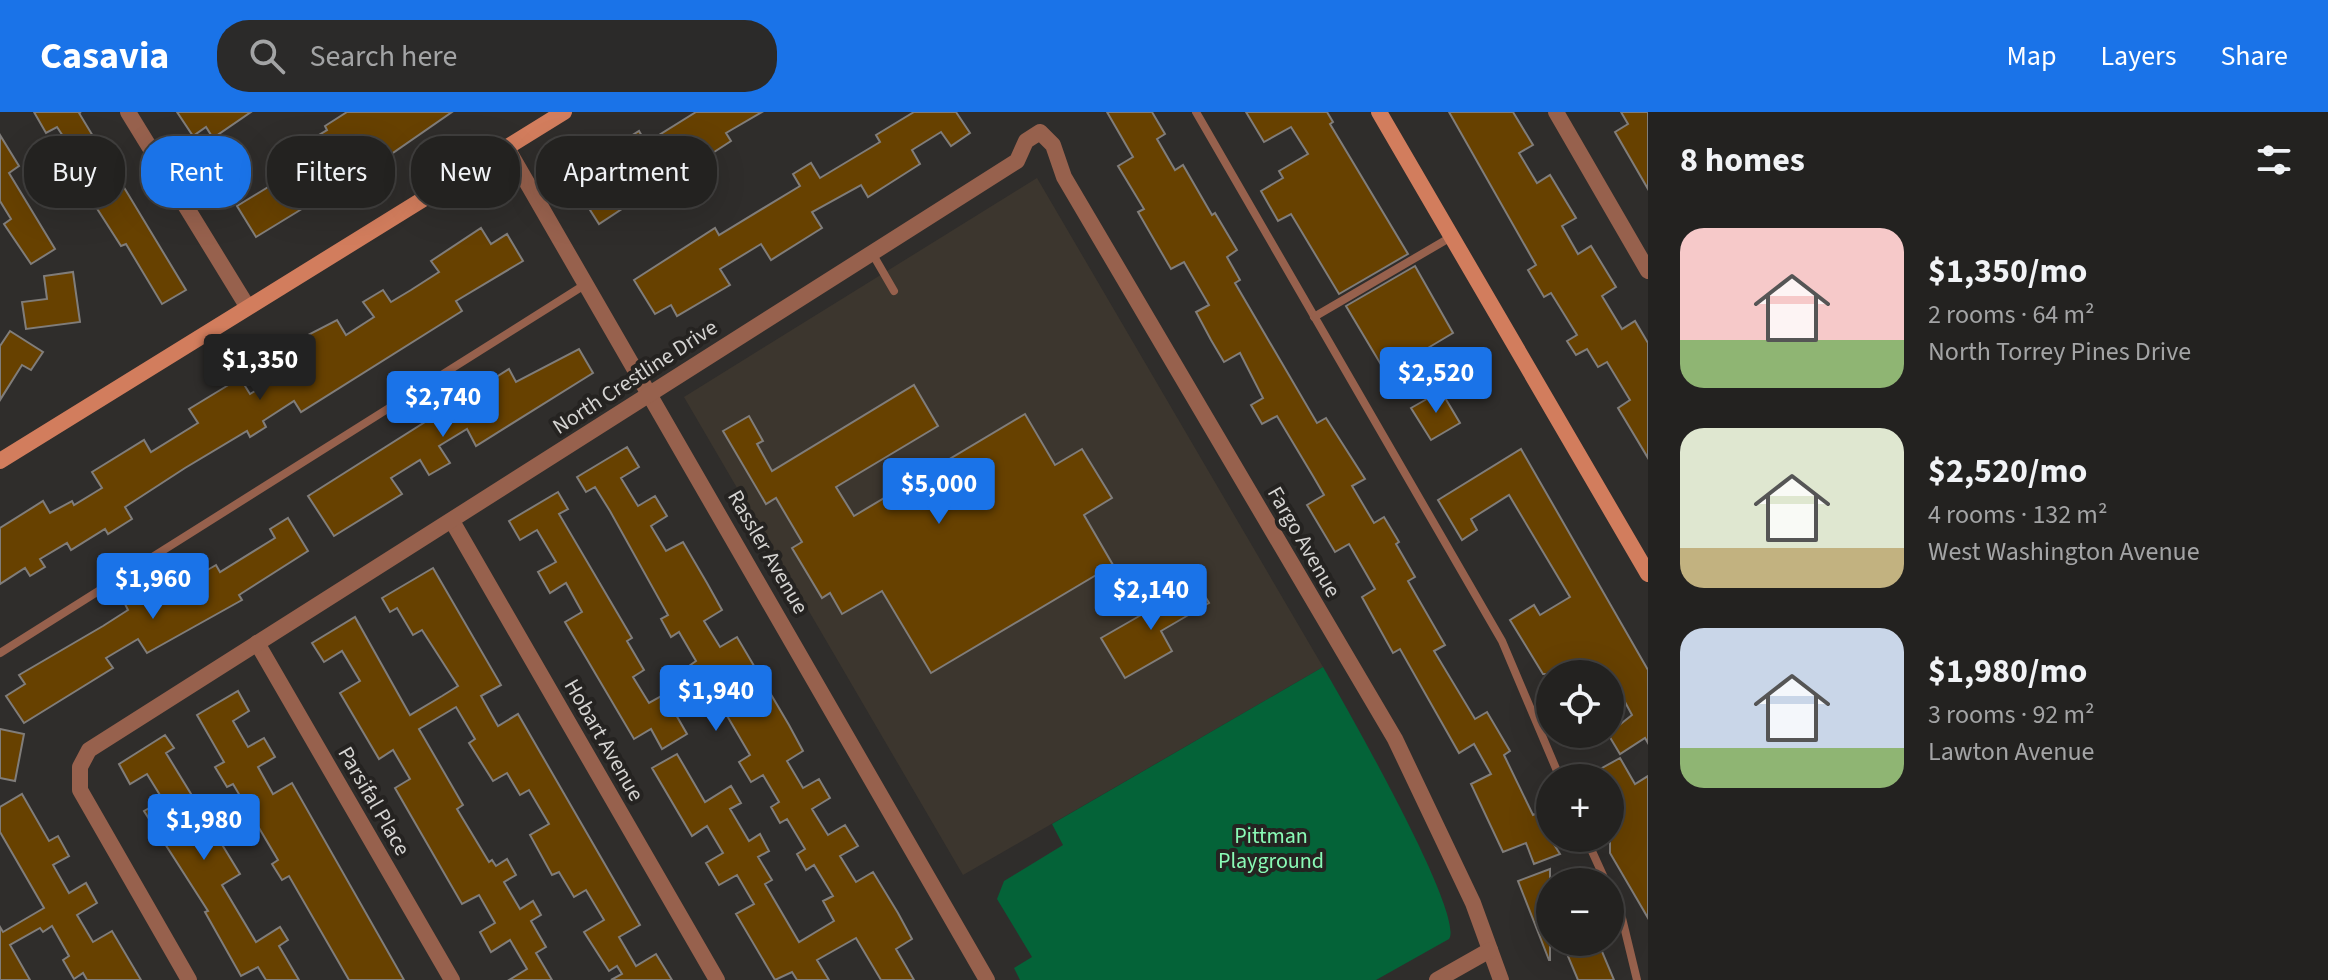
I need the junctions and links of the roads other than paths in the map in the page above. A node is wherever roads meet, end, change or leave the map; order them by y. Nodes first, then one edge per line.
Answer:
1 (128, 112) edge
2 (564, 112) edge
3 (1196, 112) edge
4 (1379, 112) edge
5 (1556, 112) edge
6 (1048, 137) joint
7 (520, 140) edge
8 (520, 170) edge
9 (411, 206) edge
10 (1451, 237) junction
11 (871, 252) junction
12 (1648, 271) edge
13 (587, 283) junction
14 (894, 291) dead end
15 (247, 306) junction
16 (1314, 317) junction
17 (650, 392) junction
18 (0, 461) edge
19 (452, 521) junction
20 (1648, 574) edge
21 (257, 643) junction
22 (0, 653) edge
23 (1554, 764) edge
24 (1624, 926) edge
25 (1490, 950) junction
26 (189, 980) edge
27 (452, 980) edge
28 (717, 980) edge
29 (987, 980) edge
30 (1437, 980) edge
31 (1501, 980) edge
32 (1637, 980) edge

1 - 15 street
2 - 7 main road
3 - 16 lane
4 - 10 main road
5 - 12 street
6 - 11 street, North Crestline Drive
6 - 25 street, Fargo Avenue
8 - 13 street, Rassler Avenue
9 - 15 main road
10 - 16 lane
10 - 20 main road
11 - 14 lane
11 - 17 street, North Crestline Drive
13 - 17 street, Rassler Avenue
13 - 22 lane
15 - 18 main road
16 - 23 lane
17 - 19 street, North Crestline Drive
17 - 29 street, Rassler Avenue
19 - 21 street, North Crestline Drive
19 - 28 street, Hobart Avenue
21 - 26 street, North Crestline Drive
21 - 27 street, Parsifal Place
24 - 32 lane
25 - 30 street
25 - 31 street, Fargo Avenue

